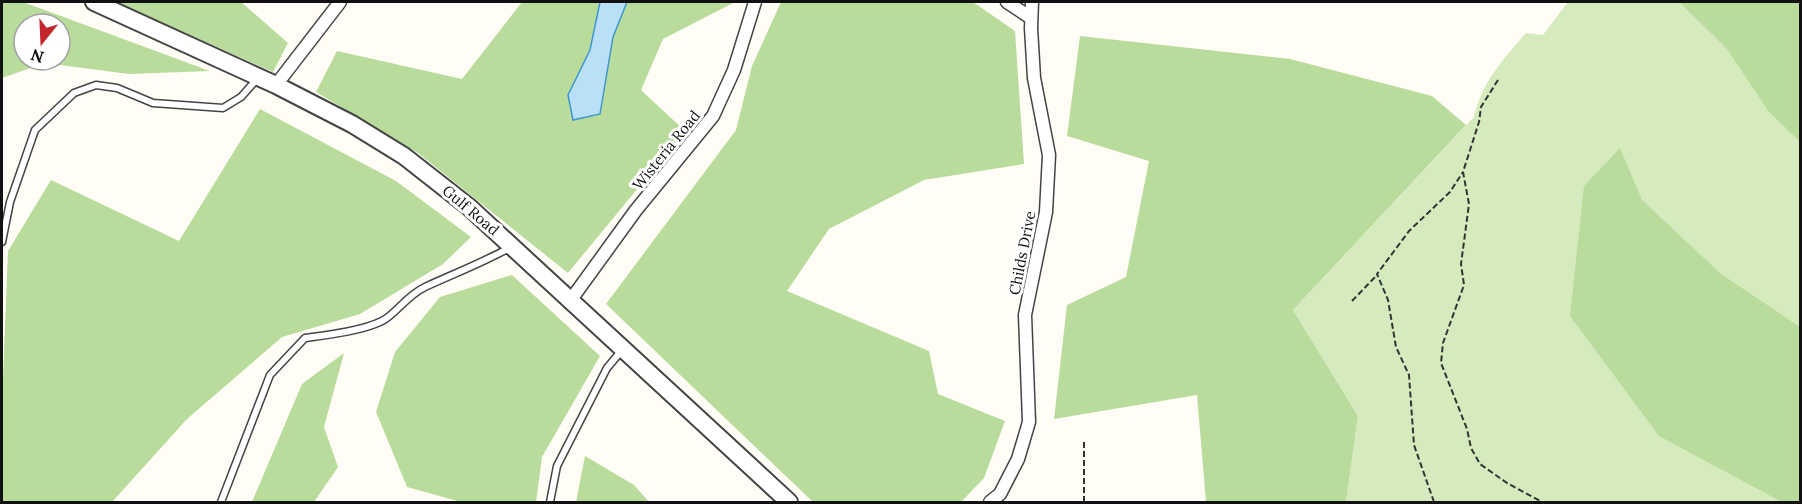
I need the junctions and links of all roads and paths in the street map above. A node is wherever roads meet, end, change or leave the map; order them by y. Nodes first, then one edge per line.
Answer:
1 (94, 2) edge
2 (340, 2) edge
3 (755, 2) edge
4 (1007, 2) edge
5 (1032, 2) edge
6 (1031, 18) junction
7 (259, 77) junction
8 (1498, 80) dead end
9 (276, 85) junction
10 (1463, 172) junction
11 (2, 242) edge
12 (512, 246) junction
13 (1377, 274) junction
14 (570, 301) junction
15 (1352, 301) dead end
16 (624, 349) junction
17 (1084, 441) dead end
18 (221, 502) edge
19 (550, 502) edge
20 (789, 502) edge
21 (990, 502) edge
22 (1084, 502) edge
23 (1434, 502) edge
24 (1542, 502) edge

1 - 7 street, Gulf Road
2 - 9 street
3 - 14 street, Wisteria Road
4 - 6 street
5 - 6 street, Childs Drive
6 - 21 street, Childs Drive
7 - 9 street, Gulf Road
7 - 11 lane
8 - 10 path
9 - 12 street, Gulf Road
10 - 13 path
10 - 24 path
12 - 14 street, Gulf Road
12 - 18 lane
13 - 15 path
13 - 23 path
14 - 16 street, Gulf Road
16 - 19 lane
16 - 20 street, Gulf Road
17 - 22 path

